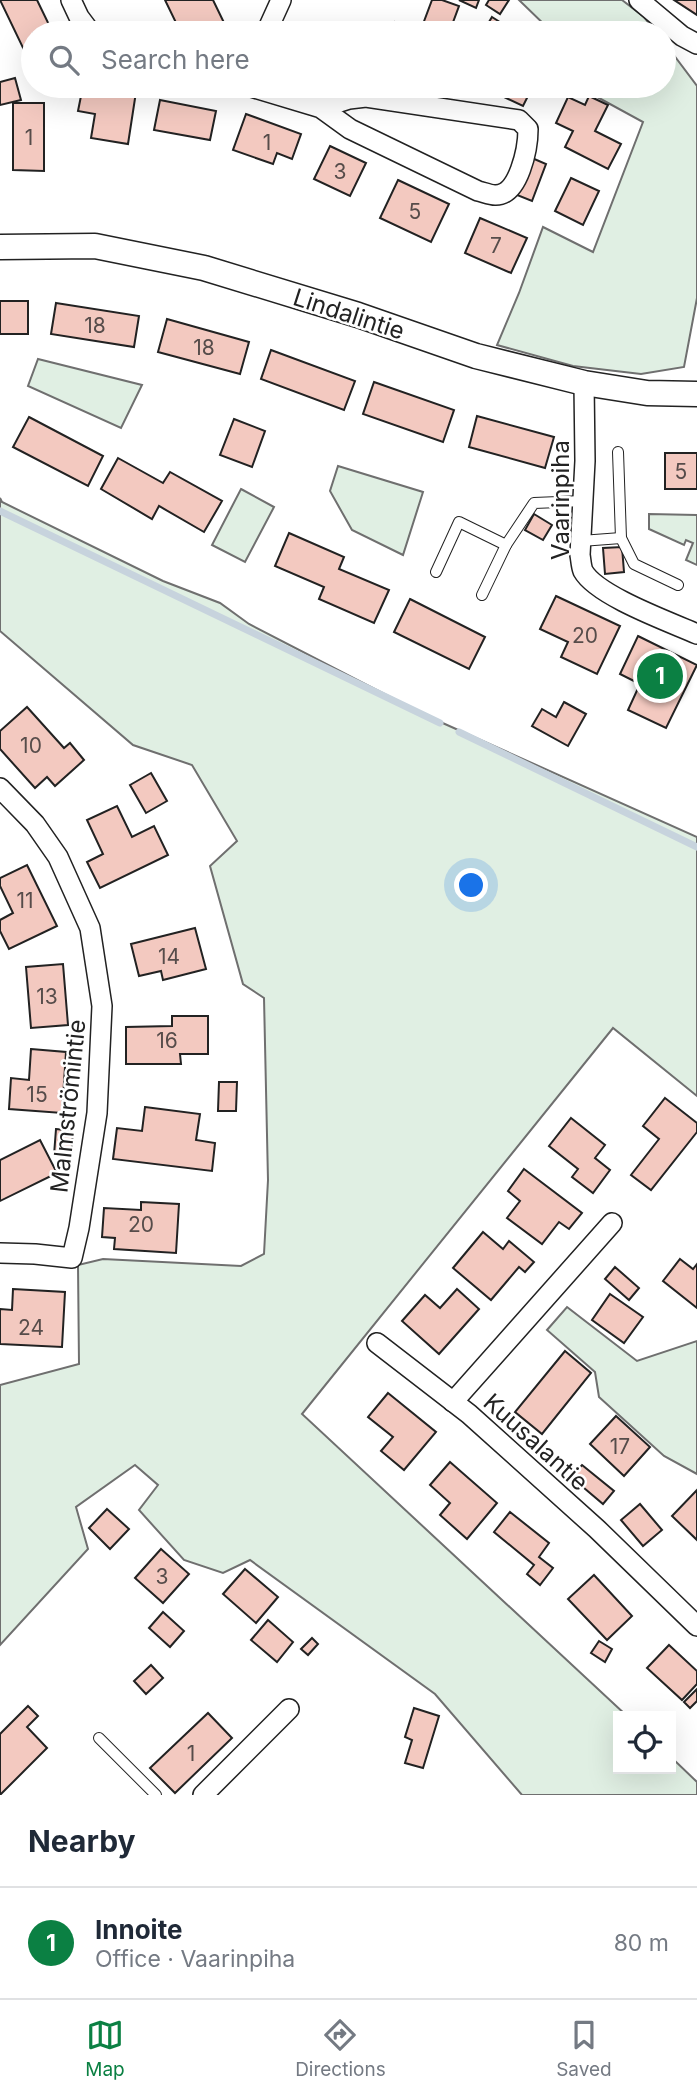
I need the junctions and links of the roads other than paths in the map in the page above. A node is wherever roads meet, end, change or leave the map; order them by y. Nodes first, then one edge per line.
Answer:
1 (71, 0) edge
2 (281, 0) edge
3 (639, 0) edge
4 (82, 21) edge
5 (272, 21) edge
6 (664, 21) edge
7 (676, 31) edge
8 (697, 44) edge
9 (290, 98) edge
10 (358, 98) edge
11 (373, 98) edge
12 (321, 107) junction
13 (0, 247) edge
14 (584, 383) junction
15 (697, 394) edge
16 (618, 452) dead end
17 (583, 500) junction
18 (621, 538) junction
19 (581, 541) junction
20 (506, 545) junction
21 (436, 572) dead end
22 (678, 585) dead end
23 (482, 595) dead end
24 (697, 634) edge
25 (0, 788) edge
26 (612, 1223) dead end
27 (0, 1253) edge
28 (377, 1343) dead end
29 (453, 1402) junction
30 (697, 1626) edge
31 (289, 1709) dead end
32 (99, 1738) dead end
33 (156, 1795) edge
34 (204, 1795) edge

1 - 4 street
2 - 5 street
3 - 6 street
7 - 8 street
9 - 12 street
10 - 12 street
11 - 12 street
13 - 14 street, Lindalintie
14 - 15 street, Lindalintie
14 - 17 street, Vaarinpiha
16 - 18 lane
17 - 19 street, Vaarinpiha
17 - 20 lane
18 - 19 lane
18 - 22 lane
19 - 24 street, Vaarinpiha
20 - 21 lane
20 - 23 lane
25 - 27 street, Malmströmintie
26 - 29 street, Kuusalantie
28 - 29 street
29 - 30 street, Kuusalantie
31 - 34 street
32 - 33 lane

